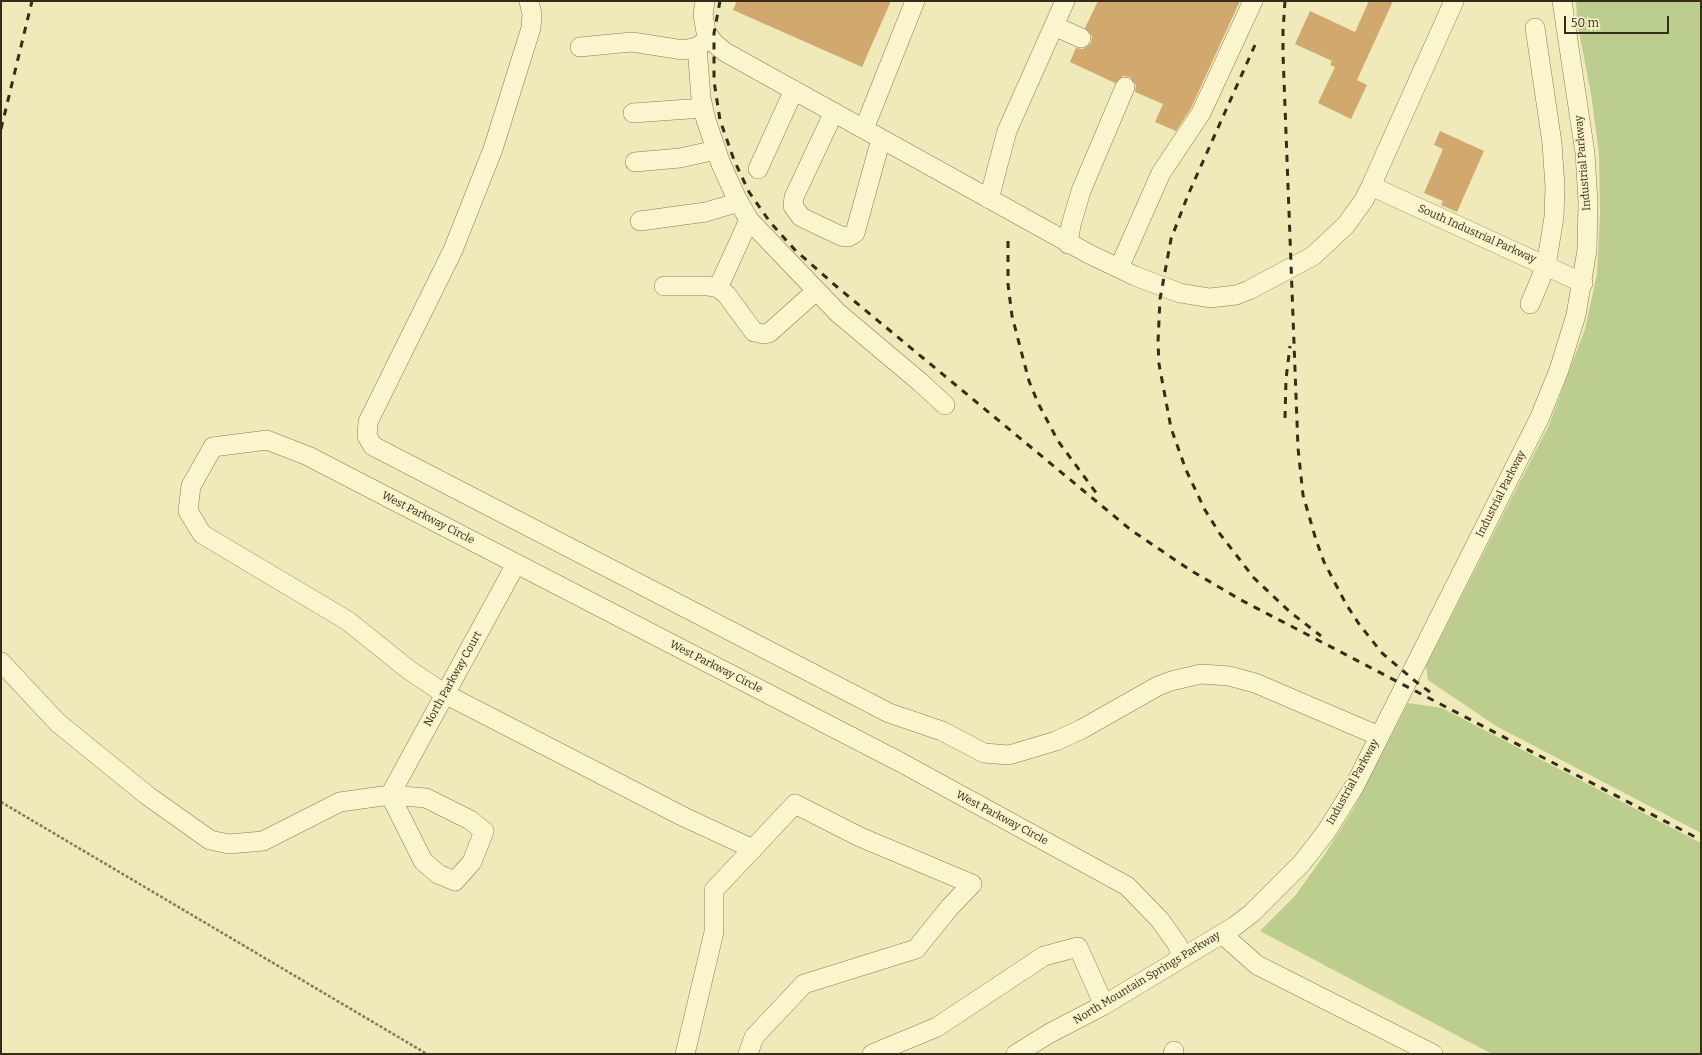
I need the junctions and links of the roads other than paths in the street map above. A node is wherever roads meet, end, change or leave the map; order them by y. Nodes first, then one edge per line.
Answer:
1 (529, 1) edge
2 (706, 1) edge
3 (916, 1) edge
4 (1253, 1) edge
5 (1454, 1) edge
6 (1562, 1) edge
7 (1060, 2) edge
8 (1054, 26) junction
9 (1535, 28) dead end
10 (1081, 38) dead end
11 (704, 42) junction
12 (580, 47) dead end
13 (1125, 87) dead end
14 (794, 90) junction
15 (704, 108) junction
16 (834, 112) junction
17 (633, 113) dead end
18 (864, 130) junction
19 (881, 139) junction
20 (716, 150) junction
21 (634, 162) dead end
22 (758, 169) dead end
23 (1371, 186) junction
24 (989, 199) junction
25 (739, 202) junction
26 (749, 220) junction
27 (640, 221) dead end
28 (1068, 244) junction
29 (1546, 266) junction
30 (1119, 268) junction
31 (1582, 282) junction
32 (664, 286) dead end
33 (718, 288) junction
34 (816, 291) junction
35 (1530, 304) dead end
36 (945, 406) dead end
37 (516, 564) junction
38 (1, 662) edge
39 (445, 694) junction
40 (1379, 736) junction
41 (390, 795) junction
42 (753, 849) junction
43 (1229, 930) junction
44 (1182, 957) junction
45 (1104, 1006) junction
46 (686, 1054) edge
47 (748, 1054) edge
48 (872, 1054) edge
49 (1016, 1054) edge
50 (1433, 1054) edge

1 - 40 street
2 - 11 street
3 - 18 street
4 - 30 street
5 - 23 street
6 - 31 street, Industrial Parkway
7 - 8 street
8 - 10 street
8 - 24 street
9 - 29 street
11 - 12 street
11 - 14 street
11 - 15 street
13 - 28 street
14 - 16 street
14 - 22 street
15 - 17 street
15 - 20 street
16 - 18 street
16 - 19 street
18 - 19 street
19 - 24 street
20 - 21 street
20 - 25 street
23 - 29 street, South Industrial Parkway
23 - 30 street
24 - 28 street
25 - 26 street
25 - 27 street
26 - 33 street
26 - 34 street
28 - 30 street
29 - 31 street, South Industrial Parkway
29 - 35 street
31 - 40 street, Industrial Parkway
32 - 33 street
33 - 34 street
34 - 36 street
37 - 39 street, North Parkway Court
37 - 39 street, West Parkway Circle
37 - 44 street, West Parkway Circle
38 - 41 street
39 - 41 street, North Parkway Court
39 - 42 street
40 - 43 street, Industrial Parkway
41 - 41 street
42 - 46 street
42 - 47 street
43 - 44 street, North Mountain Springs Parkway
43 - 50 street
44 - 45 street, North Mountain Springs Parkway
45 - 48 street
45 - 49 street, North Mountain Springs Parkway

